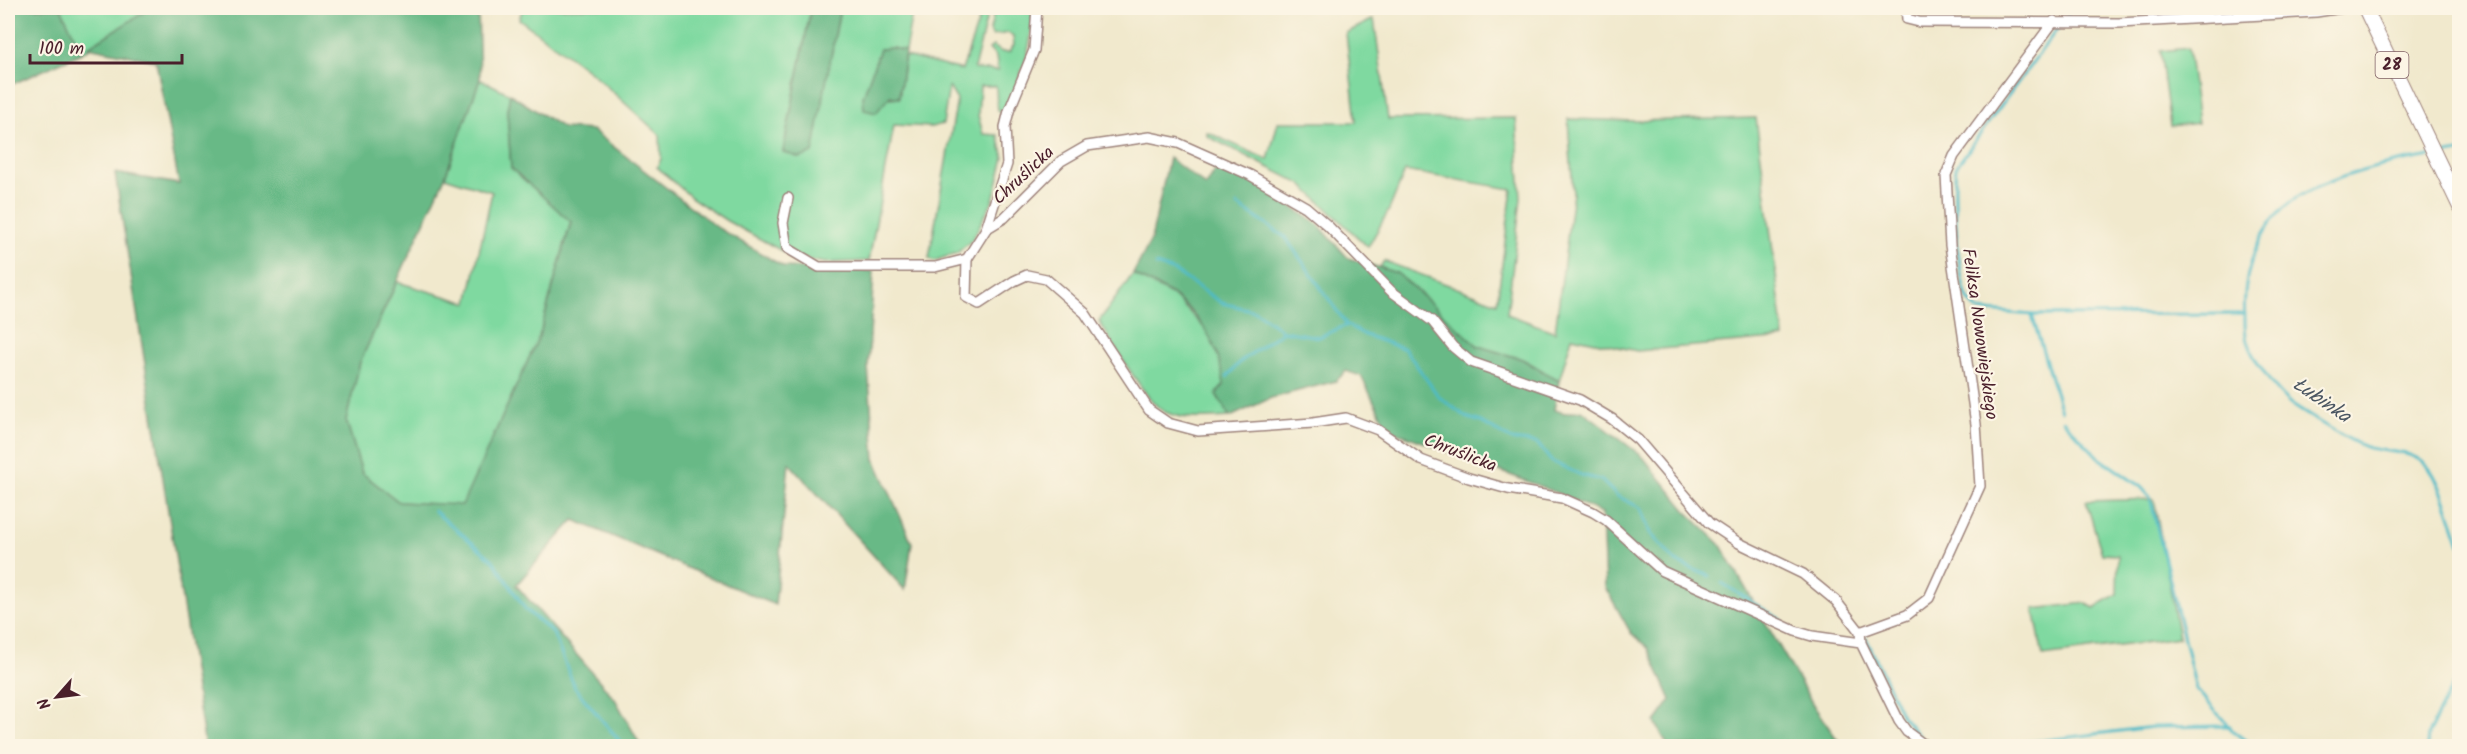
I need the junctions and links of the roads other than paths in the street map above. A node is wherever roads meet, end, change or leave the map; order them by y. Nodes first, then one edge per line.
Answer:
1 (1037, 8) edge
2 (1906, 8) edge
3 (2342, 8) edge
4 (2365, 8) edge
5 (2058, 21) junction
6 (788, 198) dead end
7 (2460, 207) edge
8 (986, 229) junction
9 (967, 259) junction
10 (1860, 632) junction
11 (1861, 643) junction
12 (1926, 747) edge

1 - 8 street
2 - 5 street
3 - 5 street
4 - 7 main road, 28
5 - 10 street, Feliksa Nowowiejskiego
6 - 9 street
8 - 9 street, Chruślicka
8 - 10 street, Chruślicka
9 - 11 street, Chruślicka
10 - 11 street
11 - 12 street

